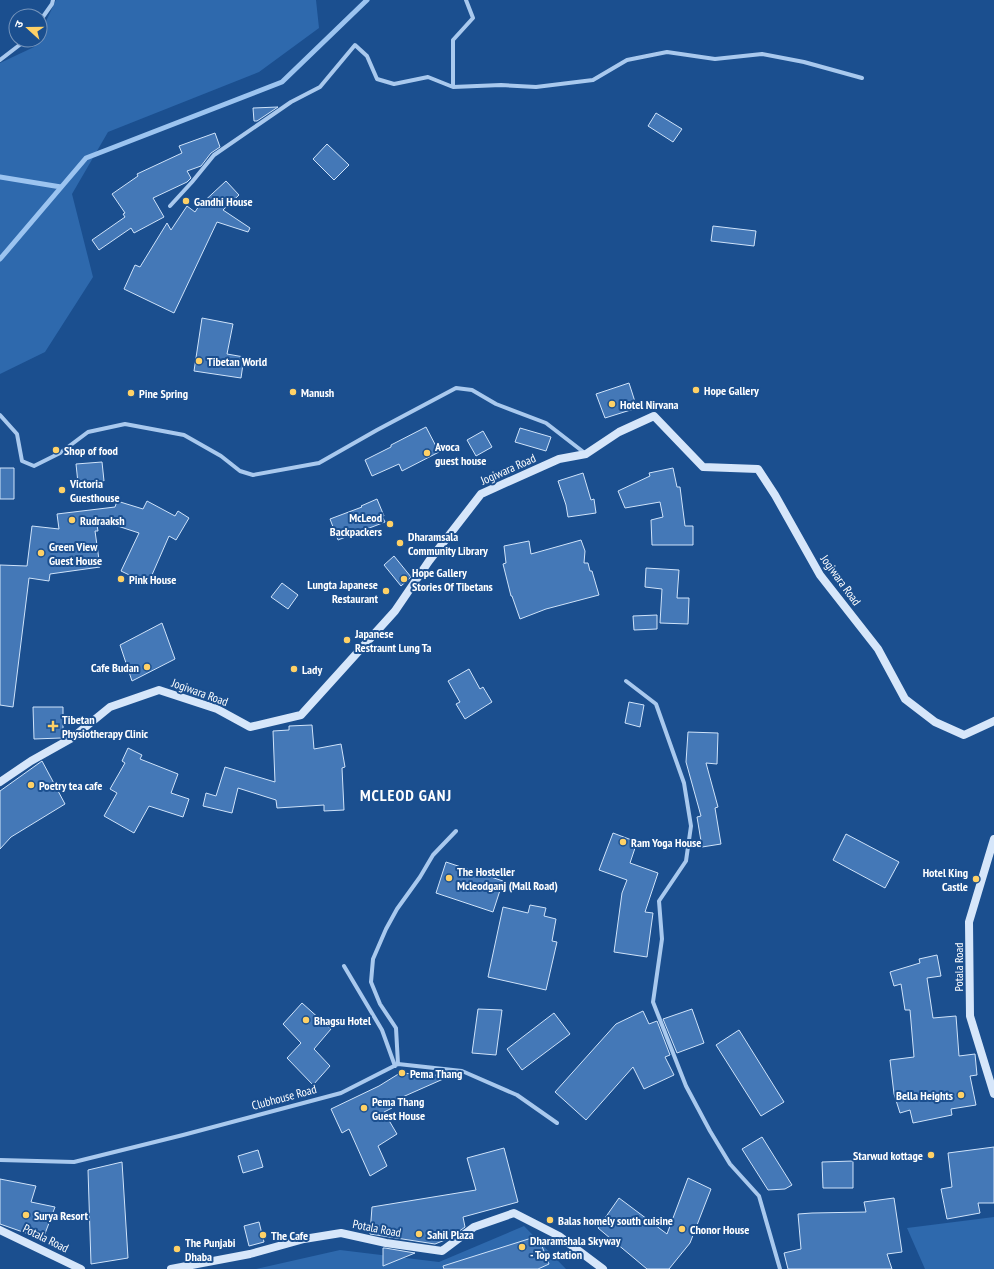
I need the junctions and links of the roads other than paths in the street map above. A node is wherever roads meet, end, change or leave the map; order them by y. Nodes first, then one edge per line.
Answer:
1 (53, 0) edge
2 (466, 0) edge
3 (48, 9) edge
4 (16, 48) edge
5 (0, 60) edge
6 (862, 78) dead end
7 (453, 87) junction
8 (170, 206) dead end
9 (0, 415) edge
10 (586, 454) junction
11 (626, 681) dead end
12 (994, 721) edge
13 (0, 782) edge
14 (456, 831) dead end
15 (994, 839) edge
16 (344, 966) dead end
17 (397, 1065) junction
18 (994, 1094) edge
19 (557, 1123) dead end
20 (0, 1160) edge
21 (0, 1230) edge
22 (81, 1269) edge
23 (171, 1269) edge
24 (603, 1269) edge
25 (780, 1269) edge

1 - 3 street
2 - 7 street
4 - 5 street
6 - 7 street
7 - 8 street
9 - 10 street
10 - 12 street, Jogiwara Road
10 - 13 street, Jogiwara Road
11 - 25 street
14 - 17 street
15 - 18 street, Potala Road
16 - 17 street
17 - 19 street
17 - 20 street, Clubhouse Road
21 - 22 street, Potala Road
23 - 24 street, Potala Road

